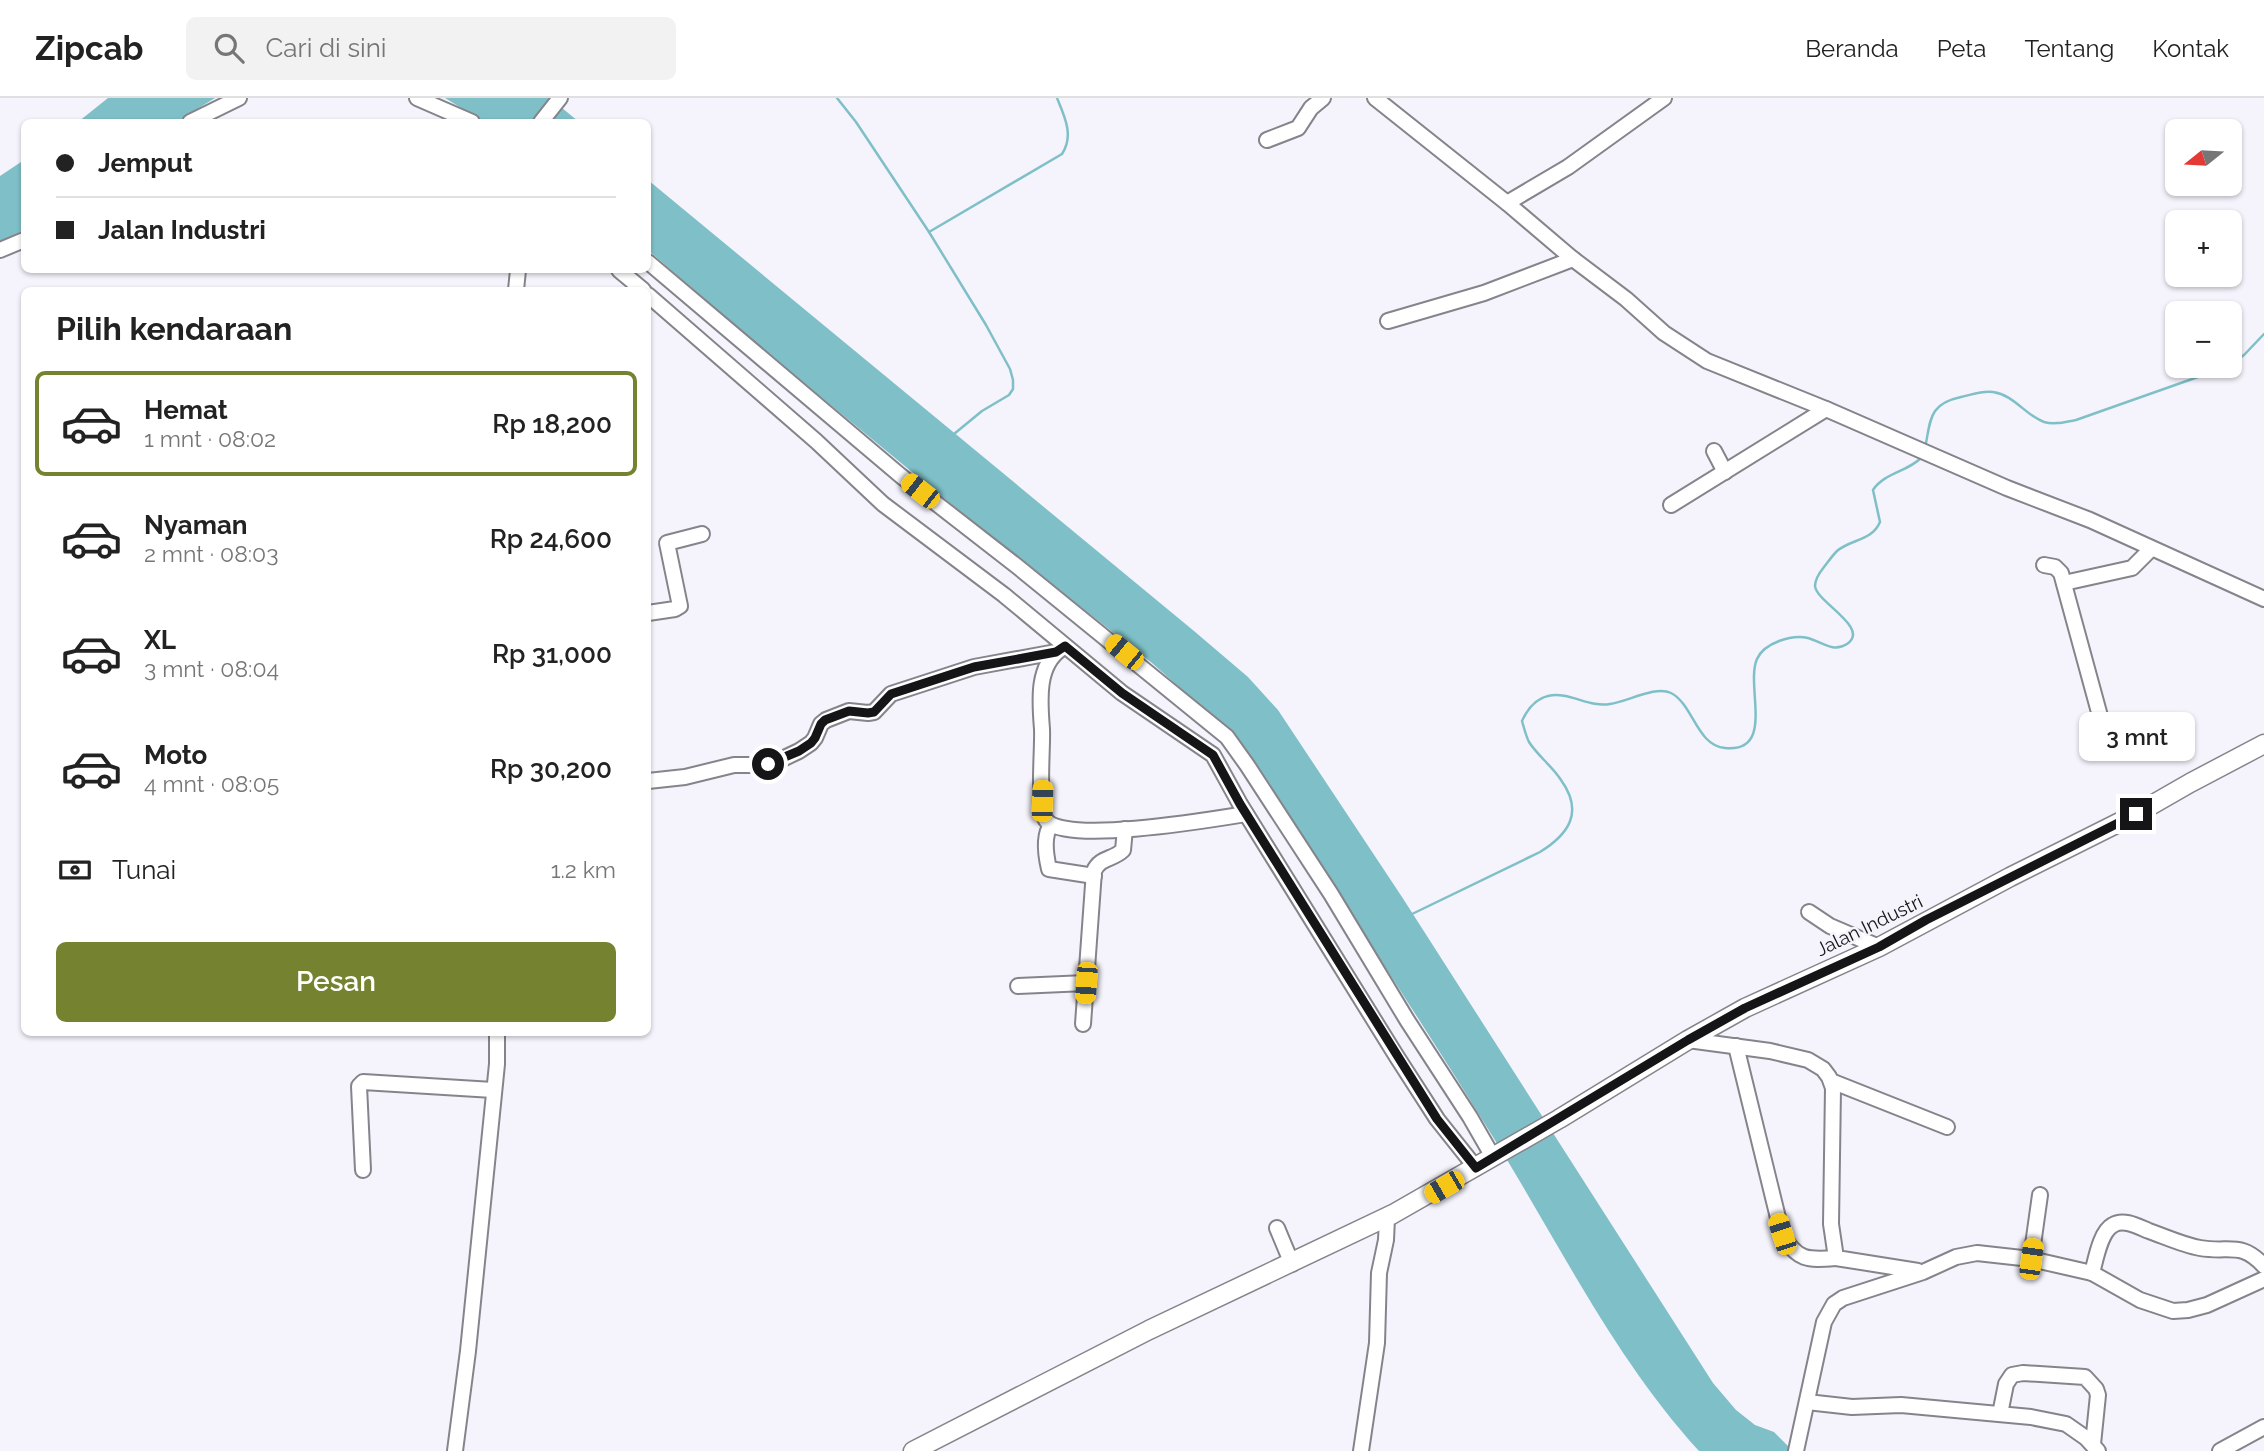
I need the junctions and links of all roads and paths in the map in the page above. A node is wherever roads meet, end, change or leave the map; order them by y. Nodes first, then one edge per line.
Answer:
1 (239, 98) edge
2 (417, 98) edge
3 (1323, 98) edge
4 (1375, 98) edge
5 (1664, 98) edge
6 (559, 99) edge
7 (196, 119) edge
8 (465, 119) edge
9 (543, 119) edge
10 (1267, 139) dead end
11 (1507, 203) junction
12 (21, 241) edge
13 (0, 250) edge
14 (1573, 260) junction
15 (651, 265) edge
16 (623, 273) edge
17 (640, 287) edge
18 (651, 298) edge
19 (1388, 321) dead end
20 (1826, 409) junction
21 (1714, 451) dead end
22 (1725, 472) junction
23 (1671, 505) dead end
24 (702, 534) dead end
25 (2151, 549) junction
26 (2044, 565) dead end
27 (2064, 583) junction
28 (2264, 599) edge
29 (651, 613) edge
30 (1061, 649) junction
31 (2264, 744) edge
32 (2109, 749) dead end
33 (651, 781) edge
34 (1247, 814) junction
35 (1051, 825) junction
36 (1125, 829) junction
37 (1094, 876) junction
38 (1809, 912) dead end
39 (1879, 947) junction
40 (1086, 983) junction
41 (1018, 986) dead end
42 (1083, 1024) dead end
43 (497, 1036) edge
44 (1688, 1040) junction
45 (1736, 1046) junction
46 (1831, 1081) junction
47 (493, 1090) junction
48 (1947, 1127) dead end
49 (1496, 1155) junction
50 (1476, 1168) junction
51 (363, 1170) dead end
52 (2040, 1195) dead end
53 (1387, 1217) junction
54 (1277, 1228) dead end
55 (1836, 1258) junction
56 (2031, 1259) junction
57 (1292, 1264) junction
58 (2264, 1266) edge
59 (1923, 1272) junction
60 (2092, 1273) junction
61 (2264, 1279) edge
62 (1807, 1402) junction
63 (2000, 1414) junction
64 (2264, 1427) edge
65 (1797, 1446) edge
66 (2096, 1448) edge
67 (455, 1451) edge
68 (913, 1451) edge
69 (1361, 1451) edge
70 (2220, 1451) edge

1 - 7 street
2 - 8 street
3 - 10 street
4 - 11 street
5 - 11 street
6 - 9 street
11 - 14 street
12 - 13 street
14 - 19 street
14 - 20 street
15 - 49 street
16 - 17 street
18 - 30 street
20 - 22 street
20 - 25 street
21 - 22 street
22 - 23 street
24 - 29 street
25 - 27 street
25 - 28 street
26 - 27 street
27 - 32 street
30 - 33 street
30 - 34 street
30 - 35 street
31 - 39 main road, Jalan Industri
34 - 36 street
34 - 50 street
35 - 36 street
35 - 37 street
36 - 37 street
37 - 40 street
38 - 39 street
39 - 44 main road, Jalan Industri
40 - 41 street
40 - 42 street
43 - 47 street
44 - 45 street
44 - 49 main road, Jalan Industri
45 - 46 street
45 - 55 street
46 - 48 street
46 - 55 street
47 - 51 street
47 - 67 street
49 - 50 main road, Jalan Industri
50 - 53 main road, Jalan Industri
52 - 56 street
53 - 57 main road, Jalan Industri
53 - 69 street
54 - 57 street
55 - 59 street
56 - 59 street
56 - 60 street
57 - 68 main road, Jalan Industri
58 - 60 street
59 - 62 street
60 - 61 street
62 - 63 street
62 - 65 street
63 - 66 street
63 - 66 street
64 - 70 street

